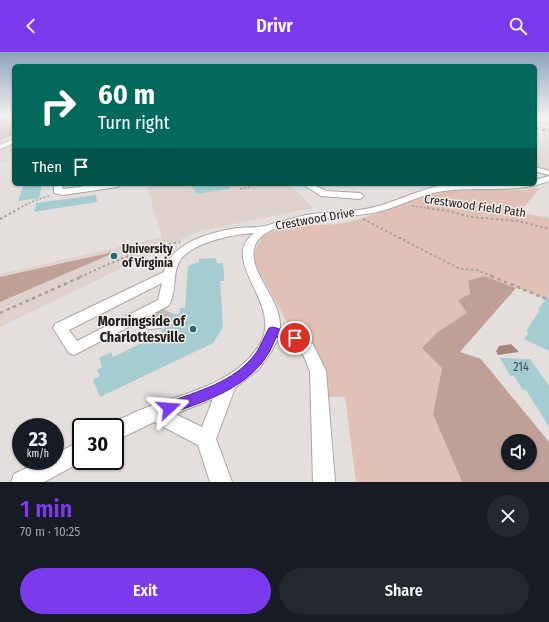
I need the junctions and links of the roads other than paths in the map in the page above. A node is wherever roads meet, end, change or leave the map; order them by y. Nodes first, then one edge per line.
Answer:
1 (12, 142) edge
2 (0, 147) edge
3 (537, 170) edge
4 (549, 173) edge
5 (549, 178) edge
6 (537, 182) edge
7 (88, 186) edge
8 (310, 186) edge
9 (463, 186) edge
10 (59, 188) edge
11 (360, 196) dead end
12 (266, 229) junction
13 (168, 275) junction
14 (273, 331) junction
15 (228, 385) junction
16 (155, 413) junction
17 (124, 428) edge
18 (206, 439) junction
19 (72, 456) edge
20 (22, 482) edge
21 (222, 482) edge
22 (324, 482) edge

1 - 2 street
3 - 4 street
5 - 6 street, Crestwood Drive
7 - 10 street
8 - 11 street
9 - 12 street, Crestwood Drive
12 - 13 street
12 - 14 street, Crestwood Drive
13 - 13 street
14 - 15 street, Crestwood Drive
14 - 22 street
15 - 16 street, Crestwood Drive
15 - 18 street
16 - 17 street, Crestwood Drive
16 - 18 street
18 - 21 street
19 - 20 street

